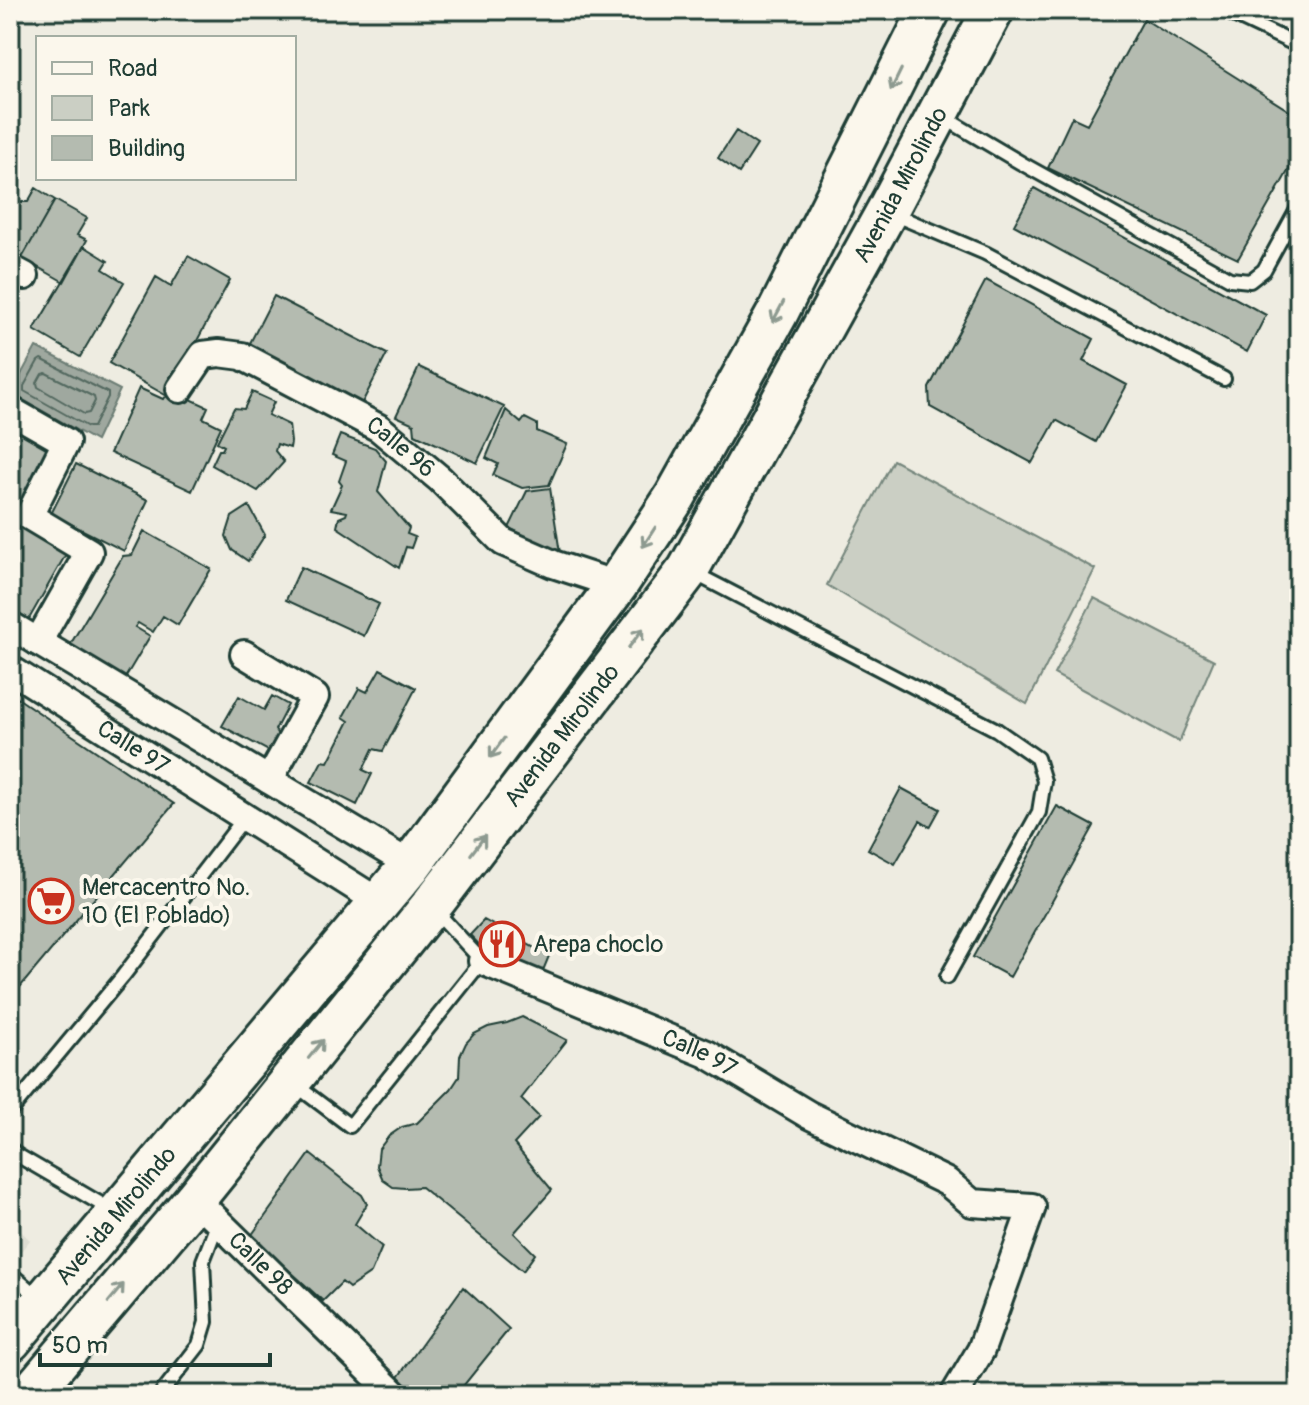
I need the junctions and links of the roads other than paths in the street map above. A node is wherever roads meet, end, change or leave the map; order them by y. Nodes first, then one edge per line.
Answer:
1 (930, 10) edge
2 (993, 10) edge
3 (1223, 10) edge
4 (1299, 46) edge
5 (937, 113) junction
6 (1299, 206) edge
7 (887, 211) junction
8 (1224, 379) dead end
9 (180, 389) dead end
10 (10, 410) edge
11 (688, 570) junction
12 (617, 585) junction
13 (10, 625) edge
14 (38, 642) junction
15 (244, 654) dead end
16 (10, 669) edge
17 (269, 780) junction
18 (245, 817) junction
19 (411, 865) junction
20 (379, 902) junction
21 (431, 906) junction
22 (482, 961) junction
23 (947, 977) dead end
24 (291, 1081) junction
25 (10, 1112) edge
26 (10, 1148) edge
27 (207, 1210) junction
28 (116, 1213) junction
29 (10, 1273) edge
30 (43, 1301) junction
31 (10, 1341) edge
32 (29, 1395) edge
33 (160, 1395) edge
34 (395, 1395) edge
35 (954, 1395) edge

1 -> 12 main road, Avenida Mirolindo
2 - 5 main road, Avenida Mirolindo
3 - 4 lane
5 - 6 lane
5 - 7 main road, Avenida Mirolindo
7 - 8 lane
7 - 11 main road, Avenida Mirolindo
9 - 12 street, Calle 96
10 - 14 street
21 -> 11 main road, Avenida Mirolindo
11 - 23 lane
12 -> 19 main road, Avenida Mirolindo
13 - 14 street
14 - 17 street
15 - 17 street
16 - 18 street, Calle 97
17 - 19 street
18 - 20 street, Calle 97
18 - 25 lane
19 - 20 main road, Avenida Mirolindo
20 - 28 main road, Avenida Mirolindo
21 - 22 lane, Calle 97
24 -> 21 main road, Avenida Mirolindo
22 - 24 lane
22 - 35 street, Calle 97
24 - 27 main road, Avenida Mirolindo
26 - 28 lane
32 -> 27 main road, Avenida Mirolindo
27 - 33 lane
27 - 34 street, Calle 98
28 - 30 main road, Avenida Mirolindo
29 - 30 lane
30 - 31 main road, Avenida Mirolindo

